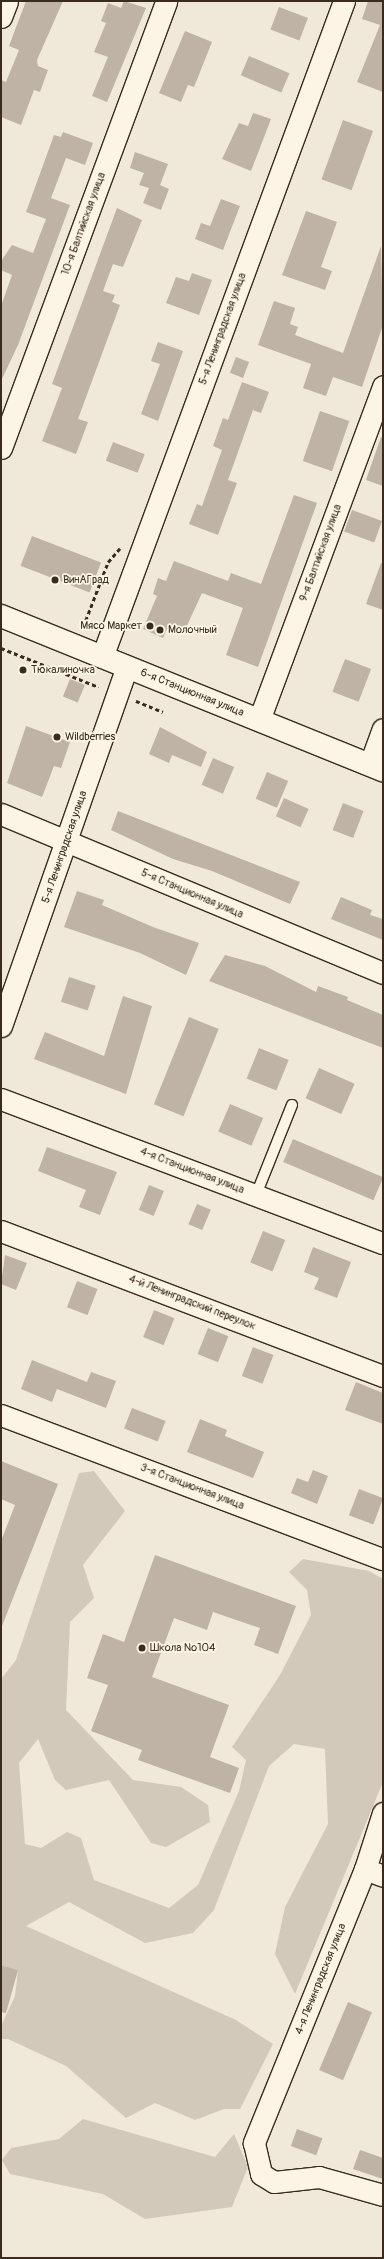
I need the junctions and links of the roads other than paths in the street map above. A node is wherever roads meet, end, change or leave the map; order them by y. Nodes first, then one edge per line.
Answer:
1 (7, 1) edge
2 (166, 1) edge
3 (344, 1) edge
4 (1, 17) edge
5 (383, 386) edge
6 (1, 448) edge
7 (1, 616) edge
8 (102, 657) junction
9 (127, 667) junction
10 (259, 720) junction
11 (383, 729) edge
12 (376, 767) edge
13 (1, 814) edge
14 (67, 842) junction
15 (383, 973) edge
16 (1, 1026) edge
17 (1, 1099) edge
18 (292, 1105) dead end
19 (256, 1195) junction
20 (1, 1231) edge
21 (383, 1243) edge
22 (383, 1376) edge
23 (1, 1415) edge
24 (383, 1559) edge
25 (383, 1813) edge
26 (374, 1872) edge
27 (383, 2195) edge

1 - 4 street
2 - 6 street, 10-я Балтийская улица
3 - 8 street, 5-я Ленинградская улица
5 - 10 street, 9-я Балтийская улица
7 - 8 main road, 6-я Станционная улица
8 - 9 main road, 6-я Станционная улица
9 - 10 main road, 6-я Станционная улица
9 - 14 street, 5-я Ленинградская улица
10 - 12 main road, 6-я Станционная улица
11 - 12 street
13 - 14 street, 5-я Станционная улица
14 - 15 street, 5-я Станционная улица
14 - 16 street, 5-я Ленинградская улица
17 - 19 street, 4-я Станционная улица
18 - 19 lane
19 - 21 street, 4-я Станционная улица
20 - 22 street, 4-й Ленинградский переулок
23 - 24 street, 3-я Станционная улица
25 - 26 street, 4-я Ленинградская улица
26 - 27 street, 4-я Ленинградская улица

